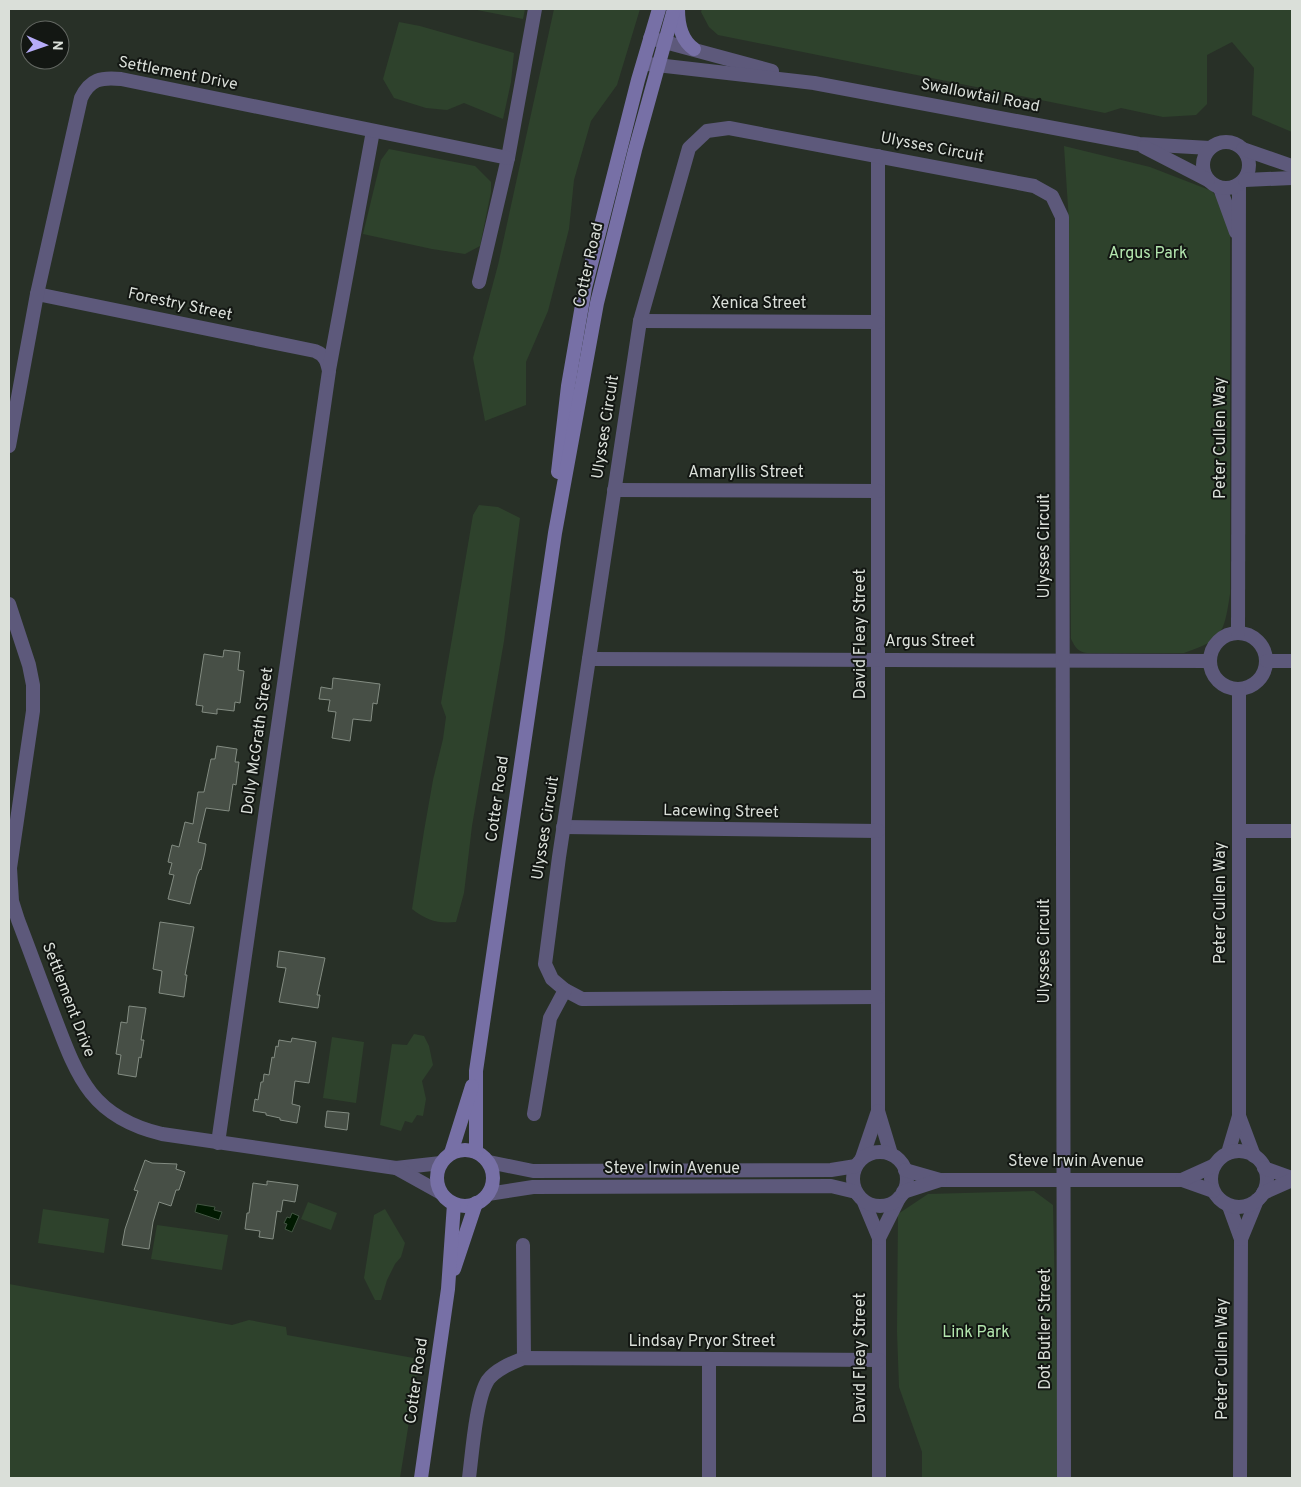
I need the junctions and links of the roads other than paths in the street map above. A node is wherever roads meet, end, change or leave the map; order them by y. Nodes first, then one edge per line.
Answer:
1 (535, 9) edge
2 (659, 9) edge
3 (674, 9) edge
4 (678, 9) edge
5 (650, 38) junction
6 (665, 42) junction
7 (694, 49) junction
8 (643, 63) junction
9 (659, 65) junction
10 (814, 83) junction
11 (373, 131) junction
12 (1139, 144) junction
13 (1210, 148) junction
14 (1243, 149) junction
15 (878, 156) junction
16 (508, 158) junction
17 (1292, 166) edge
18 (1292, 178) edge
19 (1208, 180) junction
20 (1242, 182) junction
21 (1220, 188) junction
22 (1239, 242) junction
23 (479, 282) dead end
24 (38, 294) junction
25 (640, 321) junction
26 (878, 322) junction
27 (329, 371) junction
28 (9, 446) edge
29 (614, 490) junction
30 (878, 491) junction
31 (555, 533) junction
32 (9, 604) edge
33 (1238, 633) junction
34 (589, 659) junction
35 (878, 660) junction
36 (1062, 660) junction
37 (1210, 661) junction
38 (1267, 661) junction
39 (1292, 661) edge
40 (1239, 690) junction
41 (564, 827) junction
42 (878, 831) junction
43 (1239, 831) junction
44 (1292, 831) edge
45 (565, 990) junction
46 (878, 997) junction
47 (476, 1071) junction
48 (878, 1111) junction
49 (534, 1114) dead end
50 (1239, 1116) junction
51 (218, 1143) junction
52 (476, 1152) junction
53 (451, 1153) junction
54 (891, 1154) junction
55 (1228, 1154) junction
56 (1254, 1156) junction
57 (488, 1162) junction
58 (859, 1162) junction
59 (441, 1163) junction
60 (1213, 1166) junction
61 (396, 1168) junction
62 (1264, 1168) junction
63 (905, 1170) junction
64 (1292, 1179) edge
65 (940, 1180) junction
66 (1063, 1180) junction
67 (1182, 1180) junction
68 (1213, 1190) junction
69 (441, 1193) junction
70 (488, 1194) junction
71 (901, 1195) junction
72 (860, 1197) junction
73 (1260, 1197) junction
74 (476, 1203) junction
75 (454, 1204) junction
76 (1229, 1206) junction
77 (879, 1238) junction
78 (1241, 1239) junction
79 (523, 1245) dead end
80 (448, 1289) junction
81 (524, 1358) junction
82 (708, 1359) junction
83 (879, 1360) junction
84 (421, 1478) edge
85 (469, 1478) edge
86 (709, 1478) edge
87 (879, 1478) edge
88 (1064, 1478) edge
89 (1240, 1478) edge

1 - 16 street
2 - 5 main road, Cotter Road
3 - 6 main road, Cotter Road
4 - 7 main road
5 - 6 street, Swallowtail Road
5 - 8 main road, Cotter Road
6 - 7 street, Swallowtail Road
6 - 9 main road, Cotter Road
7 - 10 street, Swallowtail Road
8 - 9 street, Swallowtail Road
8 - 31 main road, Cotter Road
9 - 10 street, Swallowtail Road
9 - 31 main road, Cotter Road
10 - 12 street, Swallowtail Road
11 - 16 street, Settlement Drive
11 - 24 street, Settlement Drive
11 - 27 street, Dolly McGrath Street
12 - 13 street, Swallowtail Road
12 - 19 street, Swallowtail Road
13 - 14 street, Swallowtail Road
13 - 19 street
14 - 17 street, Swallowtail Road
14 - 20 street
15 - 25 street, Ulysses Circuit
15 - 26 street, David Fleay Street
15 - 36 street, Ulysses Circuit
16 - 23 street
18 - 20 street
19 - 21 street, Swallowtail Road
20 - 21 street
20 - 22 street, Peter Cullen Way
21 - 22 street, Peter Cullen Way
22 - 33 street, Peter Cullen Way
24 - 27 street, Forestry Street
24 - 28 street, Settlement Drive
25 - 26 street, Xenica Street
25 - 29 street, Ulysses Circuit
26 - 30 street, David Fleay Street
27 - 51 street, Dolly McGrath Street
29 - 30 street, Amaryllis Street
29 - 34 street, Ulysses Circuit
30 - 35 street, David Fleay Street
31 - 47 main road, Cotter Road
32 - 51 street, Settlement Drive
33 - 37 street
33 - 38 street
34 - 35 street, Argus Street
34 - 41 street, Ulysses Circuit
35 - 36 street, Argus Street
35 - 42 street, David Fleay Street
36 - 37 street, Argus Street
36 - 66 street, Ulysses Circuit
37 - 40 street
38 - 39 street
38 - 40 street
40 - 43 street, Peter Cullen Way
41 - 42 street, Lacewing Street
41 - 45 street, Ulysses Circuit
42 - 46 street, David Fleay Street
43 - 44 street
43 - 50 street, Peter Cullen Way
45 - 46 street, Ulysses Circuit
45 - 49 street
46 - 48 street, David Fleay Street
47 - 52 main road, Cotter Road
47 - 53 main road, Cotter Road
48 - 54 street, David Fleay Street
48 - 58 street, David Fleay Street
50 - 55 street, Peter Cullen Way
50 - 56 street, Peter Cullen Way
51 - 61 street, Settlement Drive
52 - 53 main road
52 - 57 main road
53 - 59 main road
54 - 58 street
54 - 63 street
55 - 56 street
55 - 60 street
56 - 62 street, Peter Cullen Way
57 - 58 street, Steve Irwin Avenue
57 - 70 main road
58 - 72 street
59 - 61 street, Settlement Drive
59 - 69 main road
60 - 67 street, Steve Irwin Avenue
60 - 68 street
61 - 69 street, Settlement Drive
62 - 64 street
62 - 73 street, Peter Cullen Way
63 - 65 street, Steve Irwin Avenue
63 - 71 street
64 - 73 street
65 - 66 street, Steve Irwin Avenue
65 - 71 street, Steve Irwin Avenue
66 - 67 street, Steve Irwin Avenue
66 - 88 street, Dot Butler Street
67 - 68 street, Steve Irwin Avenue
68 - 76 street, Peter Cullen Way
69 - 75 main road
70 - 72 street, Steve Irwin Avenue
70 - 74 main road
71 - 72 street
71 - 77 street, David Fleay Street
72 - 77 street, David Fleay Street
73 - 76 street
73 - 78 street, Peter Cullen Way
74 - 75 main road
74 - 80 main road, Cotter Road
75 - 80 main road, Cotter Road
76 - 78 street, Peter Cullen Way
77 - 83 street, David Fleay Street
78 - 89 street, Peter Cullen Way
79 - 81 street
80 - 84 main road, Cotter Road
81 - 82 street, Lindsay Pryor Street
81 - 85 street, Lindsay Pryor Street
82 - 83 street, Lindsay Pryor Street
82 - 86 street
83 - 87 street, David Fleay Street

